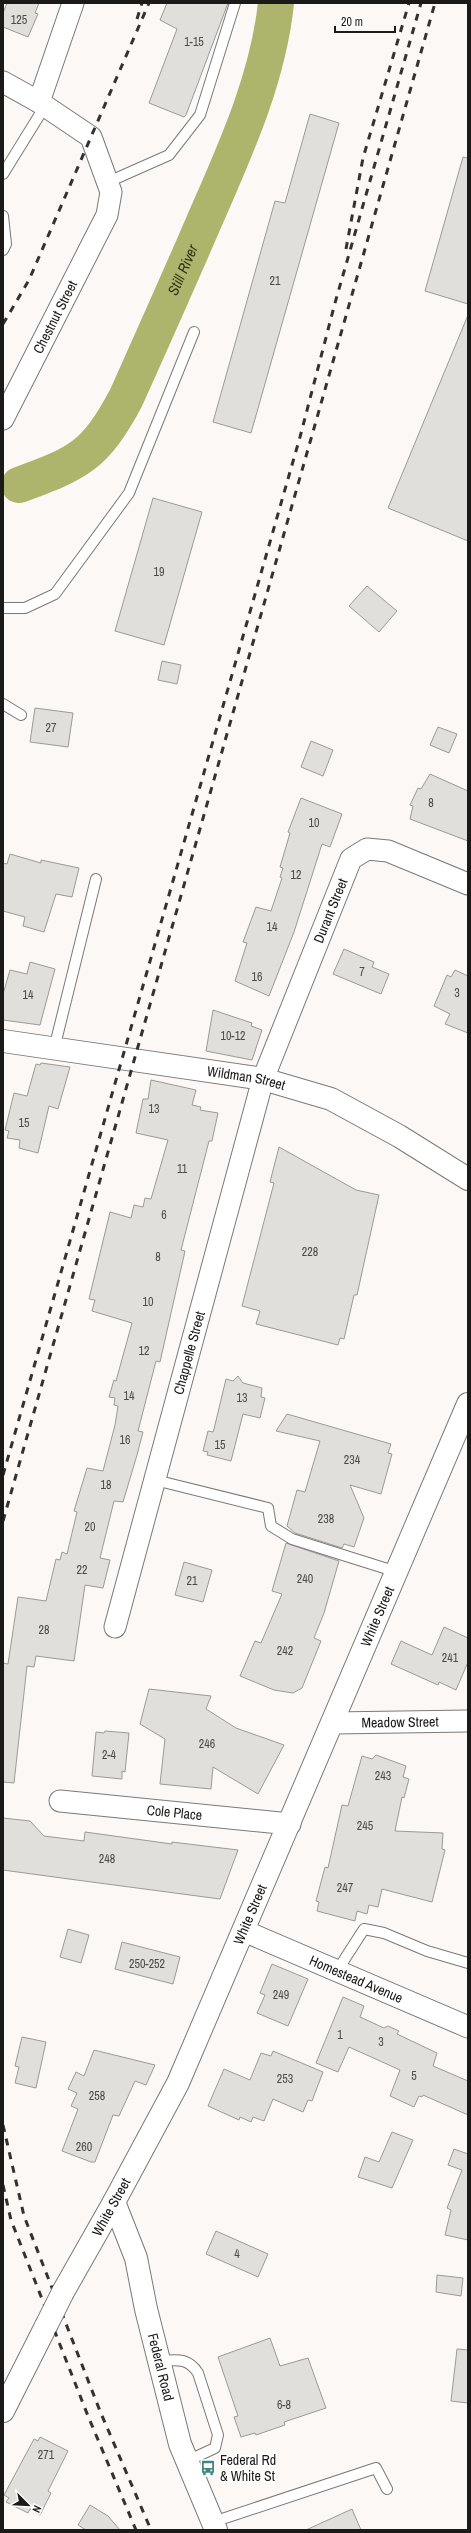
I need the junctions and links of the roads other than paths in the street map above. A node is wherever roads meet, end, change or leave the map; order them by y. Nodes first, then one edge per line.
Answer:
1 (73, 3) edge
2 (235, 3) edge
3 (3, 82) edge
4 (42, 104) junction
5 (3, 174) edge
6 (108, 182) junction
7 (3, 216) edge
8 (3, 250) edge
9 (194, 332) dead end
10 (3, 419) edge
11 (3, 608) edge
12 (3, 704) edge
13 (21, 715) dead end
14 (96, 879) dead end
15 (468, 884) edge
16 (3, 1041) edge
17 (54, 1049) junction
18 (263, 1079) junction
19 (468, 1179) edge
20 (468, 1404) edge
21 (155, 1480) junction
22 (397, 1572) junction
23 (116, 1627) dead end
24 (468, 1721) edge
25 (333, 1723) junction
26 (60, 1801) dead end
27 (290, 1824) junction
28 (244, 1931) junction
29 (468, 1963) edge
30 (337, 1971) junction
31 (468, 2027) edge
32 (114, 2202) junction
33 (159, 2361) junction
34 (3, 2411) edge
35 (187, 2461) junction
36 (387, 2489) dead end
37 (214, 2526) edge

1 - 4 street
2 - 6 lane
3 - 4 street, Chestnut Street
4 - 5 lane
4 - 6 street, Chestnut Street
6 - 10 street, Chestnut Street
7 - 8 lane
9 - 11 lane
12 - 13 lane
14 - 17 lane
15 - 18 street, Durant Street
16 - 17 main road, Wildman Street
17 - 18 main road, Wildman Street
18 - 19 main road, Wildman Street
18 - 21 street, Chappelle Street
20 - 22 main road, White Street
21 - 22 lane
21 - 23 street, Chappelle Street
22 - 25 main road, White Street
24 - 25 street, Meadow Street
25 - 27 main road, White Street
26 - 27 street, Cole Place
27 - 28 main road, White Street
28 - 30 street, Homestead Avenue
28 - 32 main road, White Street
29 - 30 lane
30 - 31 street, Homestead Avenue
32 - 33 main road, Federal Road
32 - 34 main road, White Street, bridge
33 - 35 main road, Federal Road
33 - 35 lane
35 - 37 main road, Federal Road
36 - 37 lane

